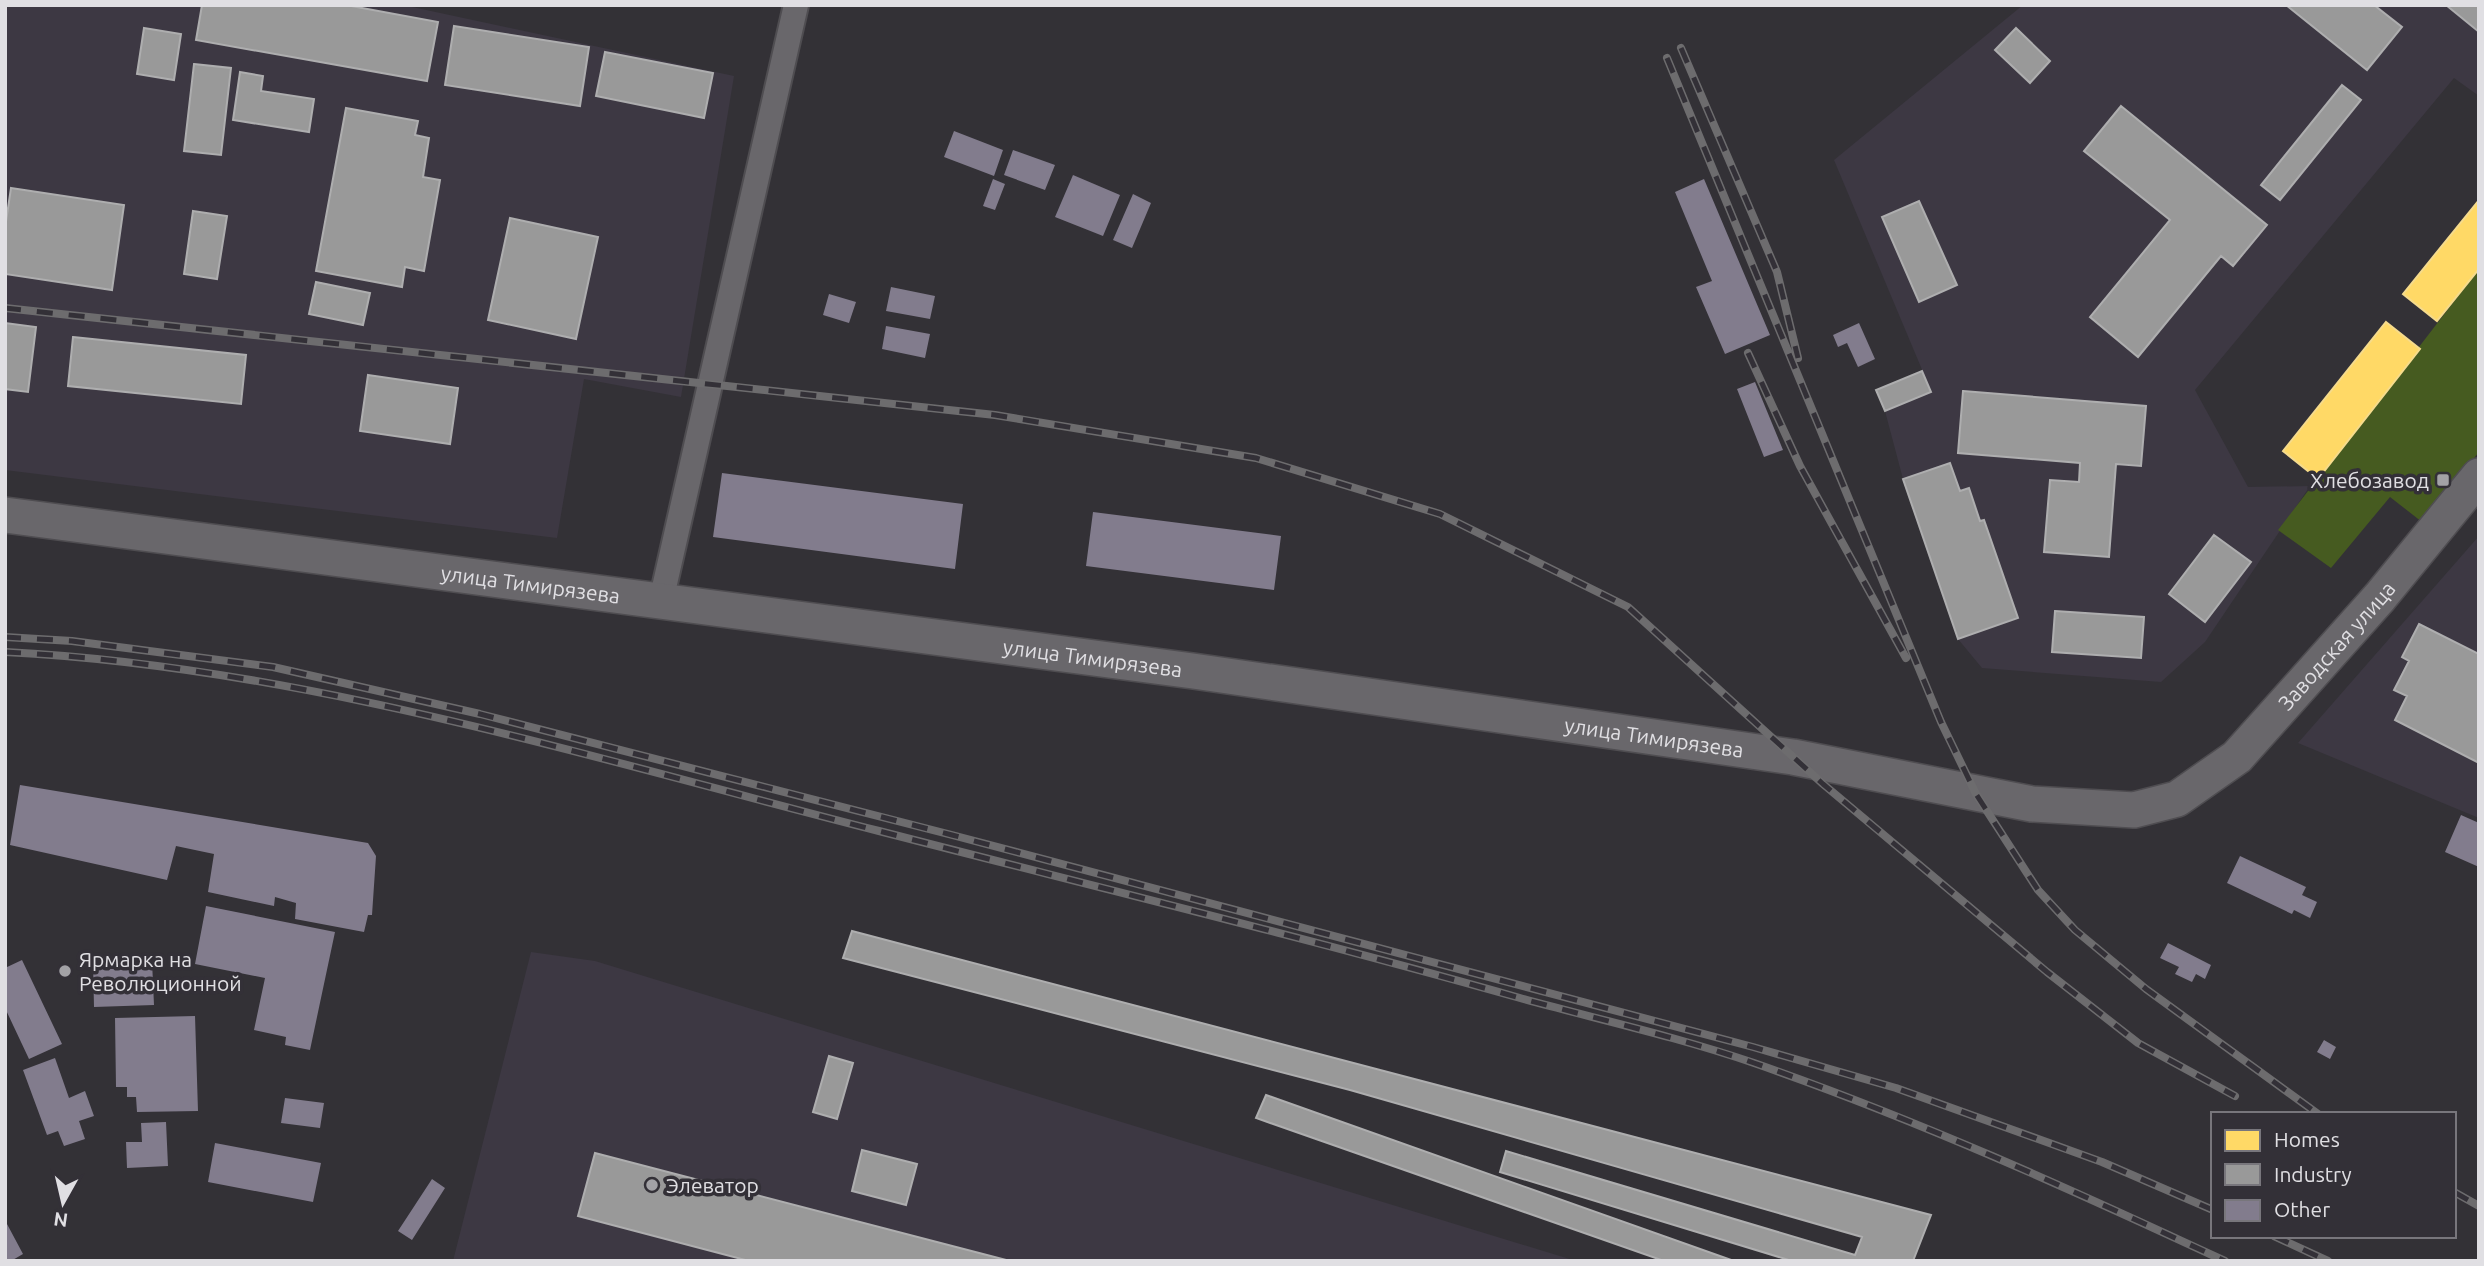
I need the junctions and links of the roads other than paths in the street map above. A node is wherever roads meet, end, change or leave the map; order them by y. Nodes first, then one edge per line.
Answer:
1 (796, 5) edge
2 (2479, 476) edge
3 (5, 515) edge
4 (661, 601) junction
5 (2177, 799) joint

1 - 4 street
2 - 5 main road, Заводская улица
3 - 4 main road, улица Тимирязева
4 - 5 main road, улица Тимирязева

